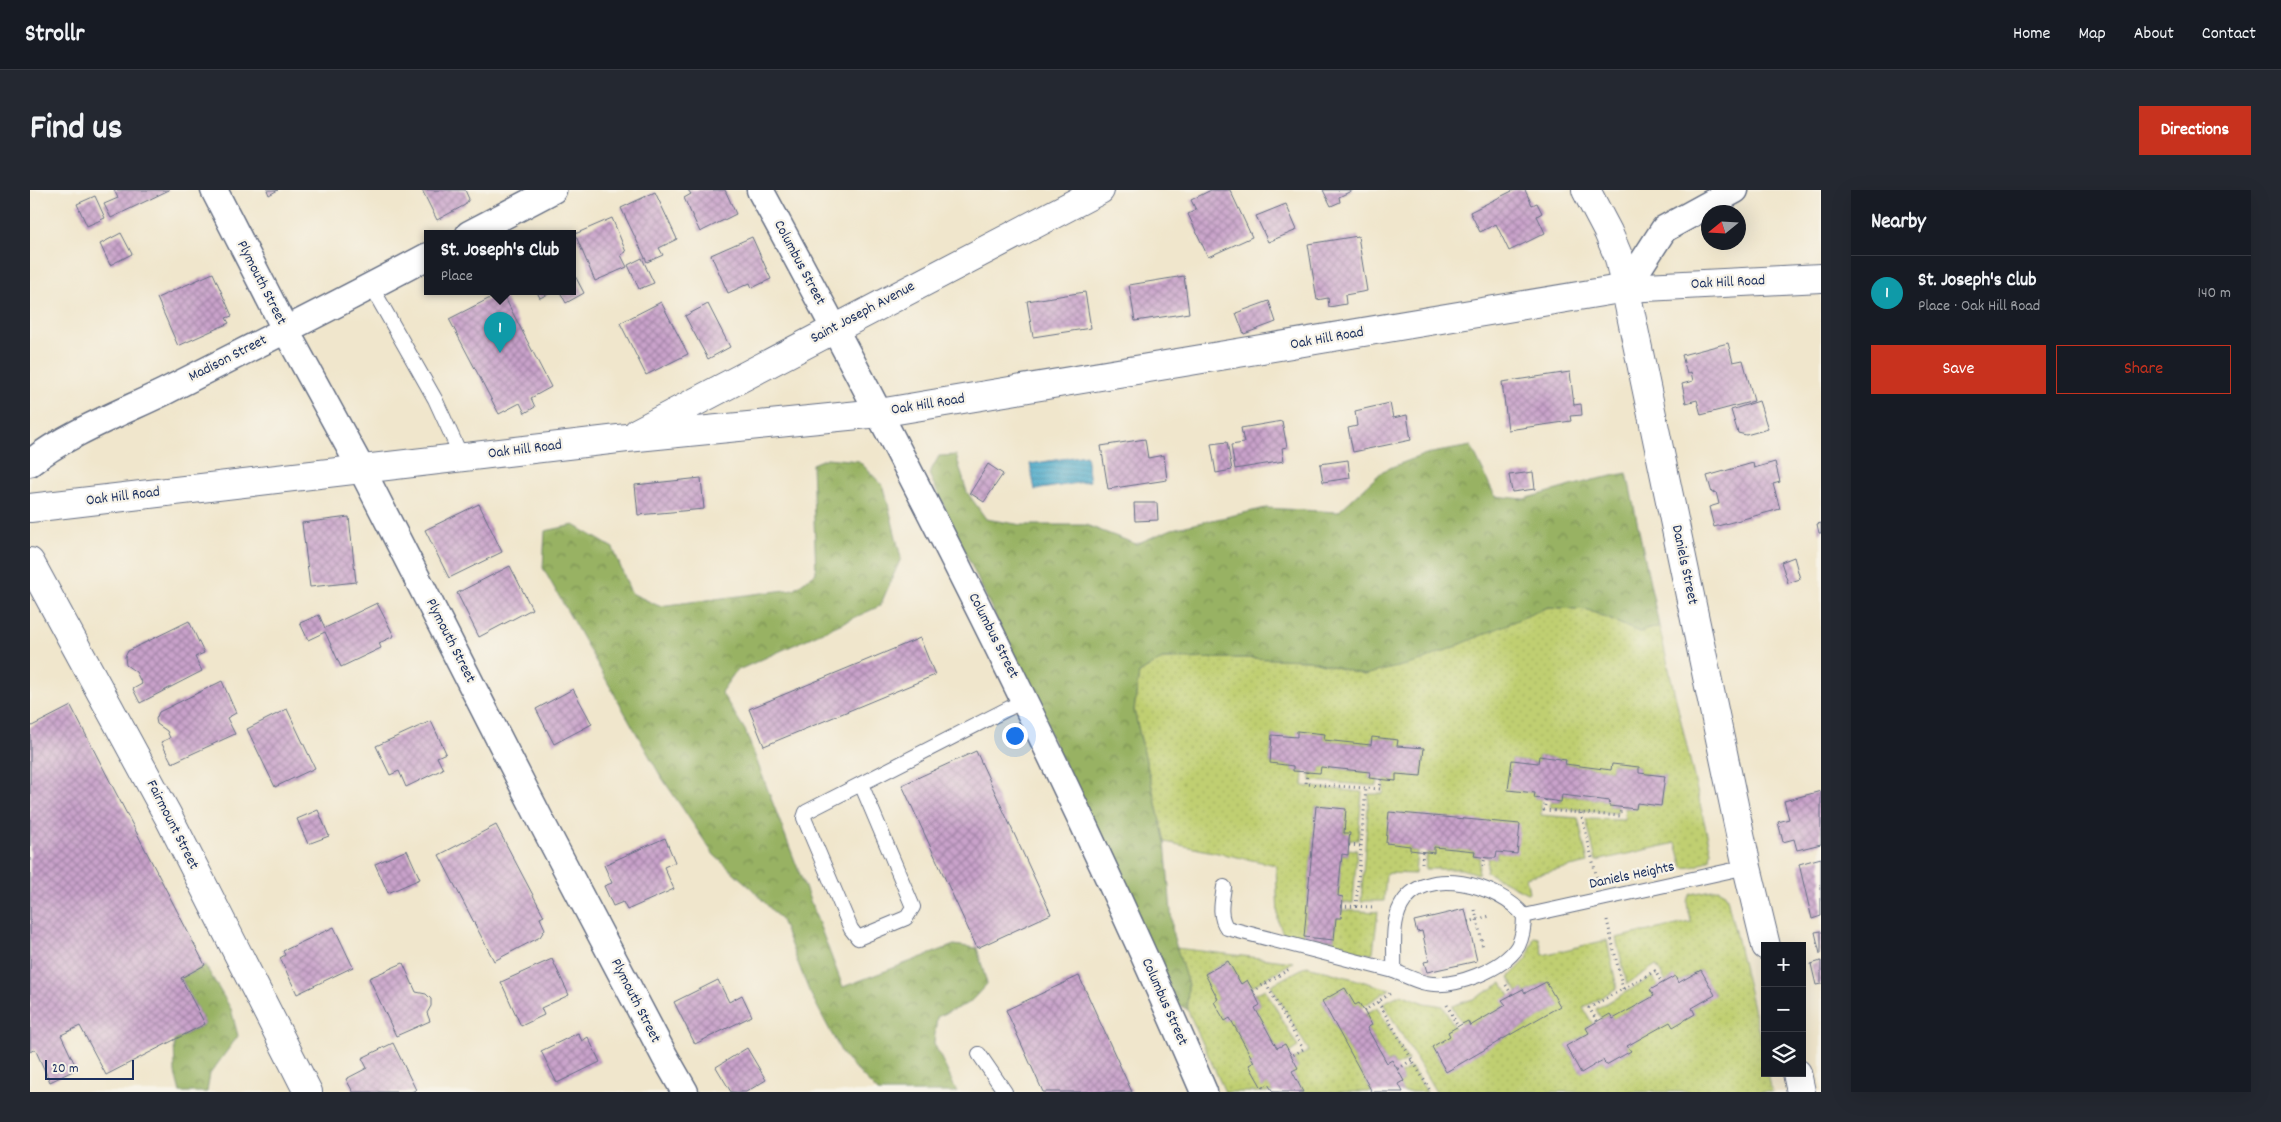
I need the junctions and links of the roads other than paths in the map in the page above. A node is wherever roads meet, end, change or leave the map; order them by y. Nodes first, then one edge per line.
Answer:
1 (214, 190) edge
2 (552, 190) edge
3 (760, 190) edge
4 (1100, 190) edge
5 (1586, 190) edge
6 (1735, 190) edge
7 (477, 230) edge
8 (424, 258) edge
9 (1821, 278) edge
10 (371, 286) junction
11 (1626, 288) junction
12 (834, 327) junction
13 (286, 331) junction
14 (879, 413) junction
15 (627, 438) junction
16 (462, 458) junction
17 (30, 463) edge
18 (362, 470) junction
19 (30, 508) edge
20 (30, 562) edge
21 (1025, 700) junction
22 (861, 784) junction
23 (1747, 867) junction
24 (1224, 887) dead end
25 (1524, 916) junction
26 (1765, 942) edge
27 (1394, 970) junction
28 (979, 1054) dead end
29 (1798, 1077) edge
30 (308, 1092) edge
31 (685, 1092) edge
32 (1005, 1092) edge
33 (1204, 1092) edge
34 (1801, 1092) edge

1 - 13 street, Plymouth Street
2 - 7 street
3 - 12 street, Columbus Street
4 - 12 street, Saint Joseph Avenue
5 - 11 street, Daniels Street
6 - 11 street
8 - 10 street, Madison Street
9 - 11 street, Oak Hill Road
10 - 13 street, Madison Street
10 - 16 lane
11 - 14 street, Oak Hill Road
11 - 23 street, Daniels Street
12 - 14 street, Columbus Street
12 - 15 street, Saint Joseph Avenue
13 - 17 street, Madison Street
13 - 18 street, Plymouth Street
14 - 15 street, Oak Hill Road
14 - 21 street, Columbus Street
15 - 16 street, Oak Hill Road
16 - 18 street, Oak Hill Road
18 - 19 street, Oak Hill Road
18 - 31 street, Plymouth Street
20 - 30 street, Fairmount Street
21 - 22 lane
21 - 33 street, Columbus Street
22 - 22 lane
23 - 25 lane, Daniels Heights
23 - 26 street, Daniels Street
24 - 27 lane
25 - 27 lane
25 - 27 lane
28 - 32 lane
29 - 34 street

